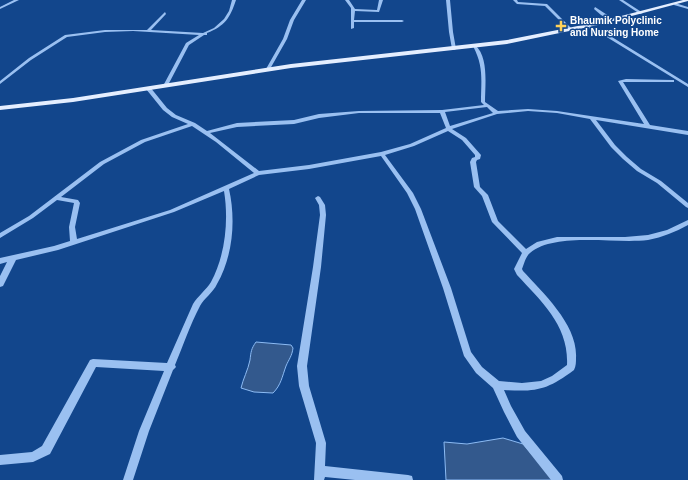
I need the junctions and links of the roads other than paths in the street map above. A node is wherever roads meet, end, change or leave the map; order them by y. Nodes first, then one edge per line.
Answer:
1 (17, 0) edge
2 (234, 0) edge
3 (304, 0) edge
4 (347, 0) edge
5 (381, 0) edge
6 (448, 0) edge
7 (515, 0) edge
8 (620, 0) edge
9 (681, 1) edge
10 (0, 8) edge
11 (595, 8) dead end
12 (688, 8) edge
13 (353, 10) junction
14 (166, 13) dead end
15 (641, 13) junction
16 (613, 20) junction
17 (352, 21) junction
18 (402, 21) dead end
19 (590, 27) junction
20 (352, 28) dead end
21 (149, 30) junction
22 (572, 31) junction
23 (600, 33) junction
24 (206, 34) junction
25 (475, 46) junction
26 (454, 49) junction
27 (268, 69) junction
28 (672, 82) junction
29 (0, 83) edge
30 (165, 86) junction
31 (148, 88) junction
32 (688, 88) edge
33 (486, 106) junction
34 (0, 108) edge
35 (442, 111) junction
36 (497, 113) junction
37 (592, 118) junction
38 (192, 124) junction
39 (648, 126) junction
40 (449, 129) junction
41 (206, 133) junction
42 (688, 134) edge
43 (382, 154) junction
44 (258, 173) junction
45 (226, 188) junction
46 (56, 198) junction
47 (318, 198) dead end
48 (688, 206) edge
49 (688, 222) edge
50 (0, 236) edge
51 (74, 241) junction
52 (526, 253) junction
53 (13, 258) junction
54 (0, 261) edge
55 (0, 284) edge
56 (171, 367) junction
57 (497, 385) junction
58 (0, 460) edge
59 (319, 475) edge
60 (128, 480) edge
61 (408, 480) edge
62 (558, 480) edge

1 - 10 street
2 - 24 street
3 - 27 street
4 - 13 street
5 - 13 street
6 - 26 street
7 - 22 street
8 - 15 street
9 - 12 street
9 - 15 main road
11 - 16 street
13 - 17 street
14 - 21 street
15 - 16 main road
16 - 19 main road
17 - 18 street
17 - 20 street
19 - 22 main road
19 - 23 street
21 - 24 street
21 - 29 street
22 - 25 main road
23 - 28 street
23 - 32 street
24 - 30 street
25 - 26 main road
25 - 33 street
26 - 27 main road
27 - 30 main road
28 - 32 street
28 - 39 street
30 - 31 main road
31 - 34 main road
31 - 38 street
33 - 35 street
33 - 36 street
35 - 40 street
35 - 41 street
36 - 37 street
36 - 40 street
37 - 39 street
37 - 48 street
38 - 41 street
38 - 46 street
39 - 42 street
40 - 43 street
40 - 52 street
41 - 44 street
43 - 44 street
43 - 57 street
44 - 45 street
45 - 51 street
45 - 56 street
46 - 50 street
46 - 51 street
47 - 59 street
49 - 52 street
51 - 53 street
52 - 57 street
53 - 54 street
53 - 55 street
56 - 58 street
56 - 60 street
57 - 62 street
59 - 61 street

